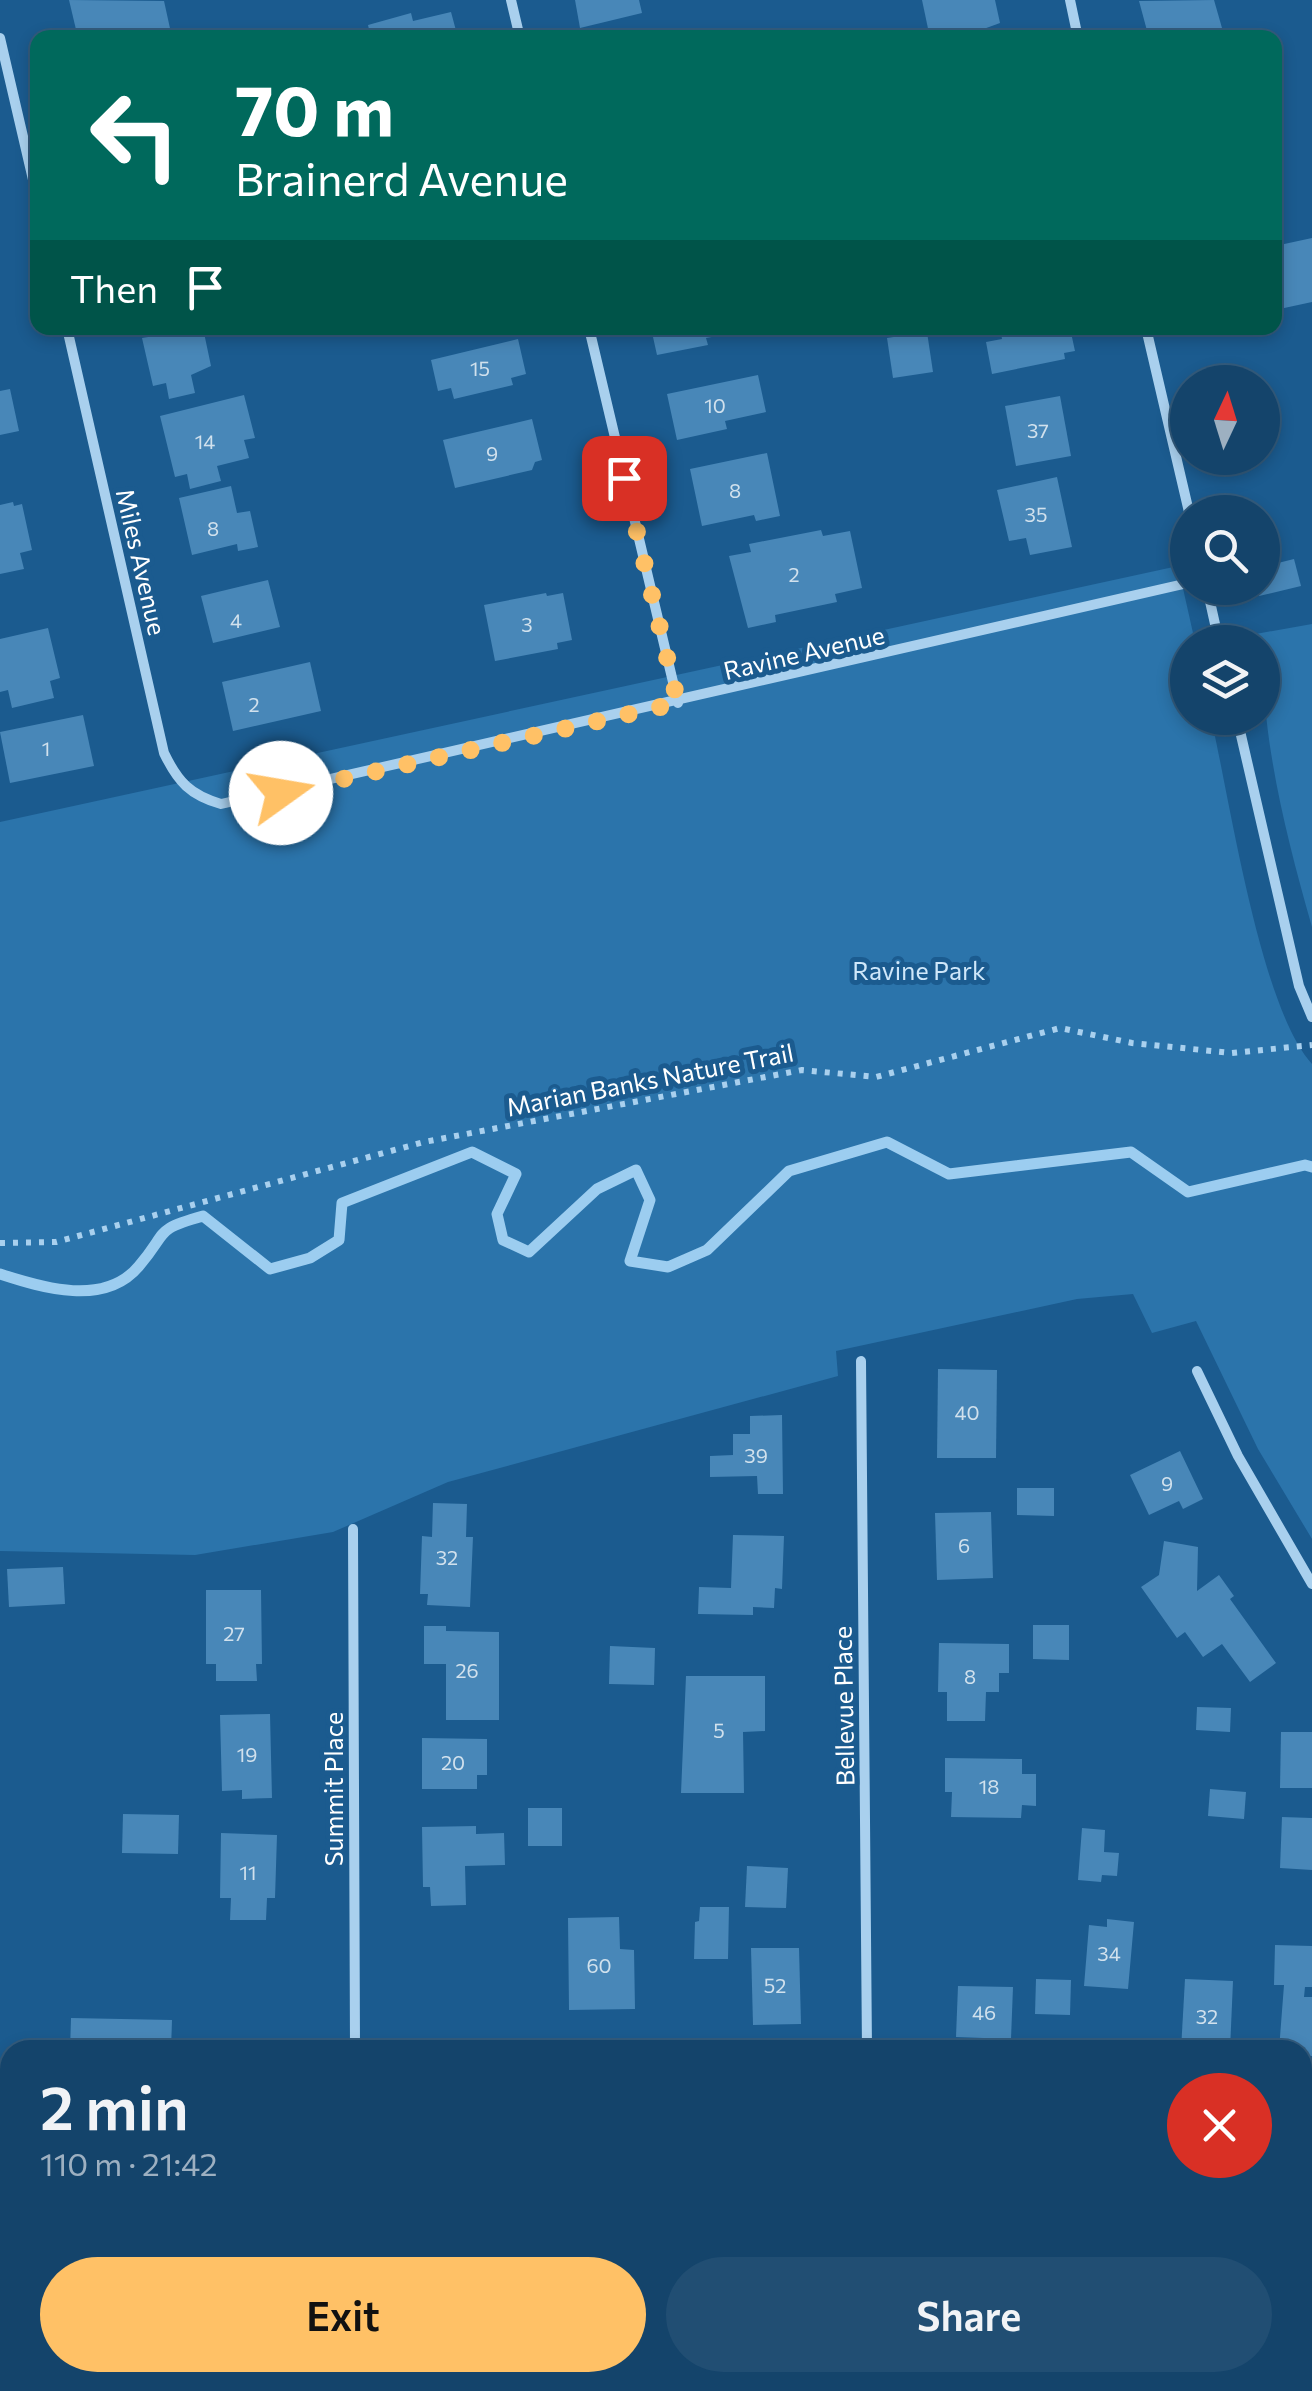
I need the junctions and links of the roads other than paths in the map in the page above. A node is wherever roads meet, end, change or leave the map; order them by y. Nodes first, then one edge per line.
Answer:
1 (511, 0) edge
2 (1070, 0) edge
3 (518, 30) edge
4 (1076, 30) edge
5 (0, 38) edge
6 (30, 167) edge
7 (68, 335) edge
8 (591, 335) edge
9 (1148, 335) edge
10 (1185, 495) edge
11 (1170, 587) edge
12 (678, 703) junction
13 (1241, 735) edge
14 (196, 796) joint
15 (1312, 1017) edge
16 (861, 1361) dead end
17 (1197, 1371) dead end
18 (354, 1528) dead end
19 (1312, 1584) edge
20 (354, 2040) edge
21 (868, 2040) edge

1 - 3 street
2 - 4 street
5 - 6 street
7 - 14 street, Miles Avenue
8 - 12 street
9 - 10 street
11 - 12 street, Ravine Avenue
12 - 14 street, Ravine Avenue
13 - 15 street
16 - 21 street, Bellevue Place
17 - 19 street
18 - 20 street, Summit Place

